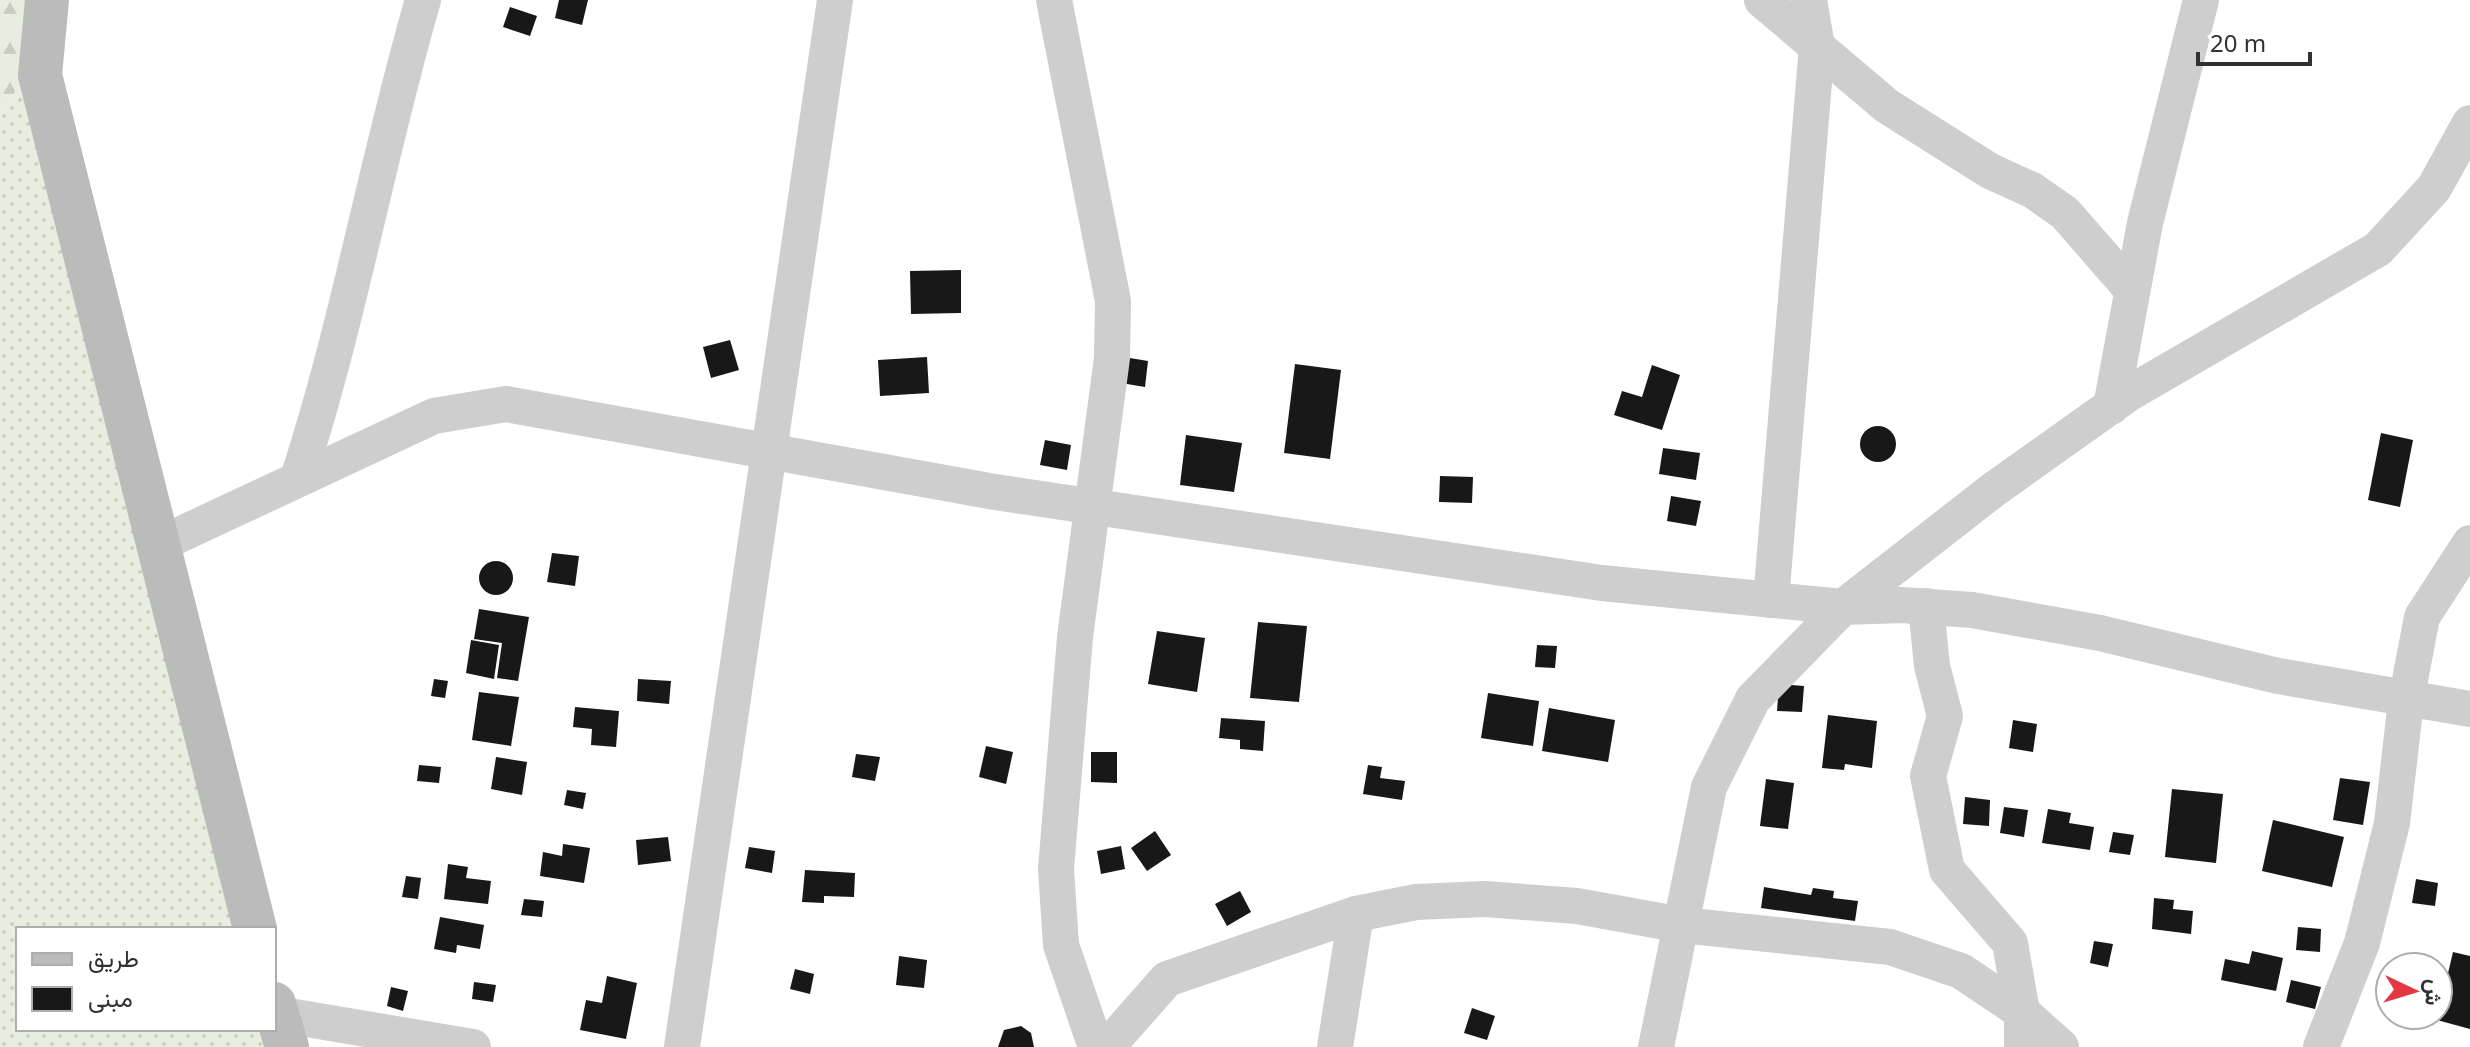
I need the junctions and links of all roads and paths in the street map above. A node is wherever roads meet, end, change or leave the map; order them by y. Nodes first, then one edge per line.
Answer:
1 (47, 0) edge
2 (423, 0) edge
3 (835, 0) edge
4 (1054, 0) edge
5 (1762, 0) edge
6 (1809, 0) edge
7 (2201, 0) edge
8 (1817, 46) junction
9 (2470, 123) edge
10 (2132, 290) junction
11 (2111, 407) junction
12 (767, 451) junction
13 (298, 478) junction
14 (1094, 506) junction
15 (2470, 543) edge
16 (158, 545) junction
17 (1771, 600) junction
18 (1926, 606) junction
19 (1843, 607) junction
20 (2406, 701) junction
21 (2470, 709) edge
22 (1356, 914) junction
23 (1682, 925) junction
24 (254, 927) edge
25 (279, 1022) edge
26 (2022, 1029) edge
27 (473, 1047) edge
28 (682, 1047) edge
29 (1096, 1047) edge
30 (1107, 1047) edge
31 (1335, 1047) edge
32 (1656, 1047) edge
33 (2061, 1047) edge
34 (2321, 1047) edge

1 - 16 street
2 - 13 street
3 - 12 street
4 - 14 street
5 - 8 street
6 - 8 street
7 - 10 street
8 - 10 street
8 - 17 street
9 - 11 street
10 - 11 street
11 - 19 street
12 - 13 street
12 - 14 street
12 - 28 street
13 - 16 street
14 - 17 street
14 - 29 street
15 - 20 street
16 - 24 street
17 - 19 street
18 - 19 street
18 - 20 street
18 - 26 street
19 - 23 street
20 - 21 street
20 - 34 street
22 - 23 street
22 - 30 street
22 - 31 street
23 - 26 street
23 - 32 street
25 - 27 street
26 - 33 street

